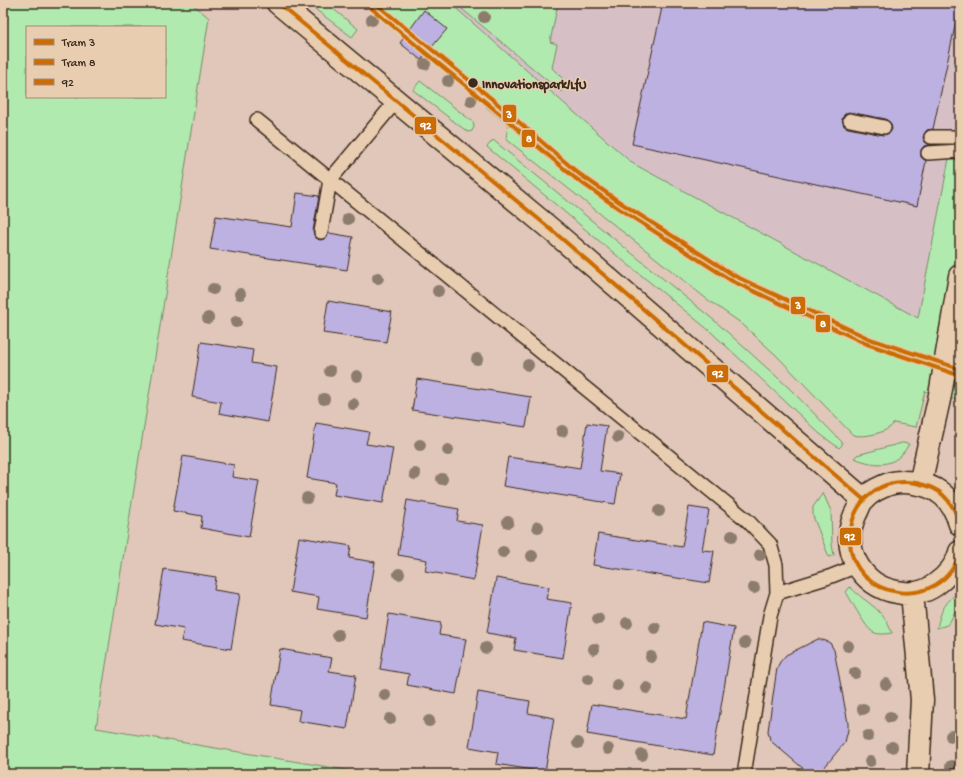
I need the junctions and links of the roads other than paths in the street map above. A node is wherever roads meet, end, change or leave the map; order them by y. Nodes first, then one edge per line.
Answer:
1 (278, 3) edge
2 (396, 101) junction
3 (257, 120) dead end
4 (850, 120) dead end
5 (884, 127) dead end
6 (931, 137) dead end
7 (960, 138) edge
8 (960, 151) edge
9 (928, 153) dead end
10 (330, 180) junction
11 (321, 232) dead end
12 (960, 276) edge
13 (920, 484) junction
14 (863, 499) junction
15 (960, 524) edge
16 (960, 552) edge
17 (857, 566) junction
18 (777, 593) junction
19 (912, 593) junction
20 (744, 774) edge
21 (918, 774) edge

1 - 2 main road
2 - 10 lane
2 - 14 main road
3 - 10 lane
4 - 5 lane
6 - 7 lane
8 - 9 lane
10 - 11 lane
10 - 18 lane
12 - 13 main road
13 - 14 main road
13 - 15 main road
14 - 17 main road
16 - 19 main road
17 - 18 lane
17 - 19 main road
18 - 20 lane
19 - 21 main road

